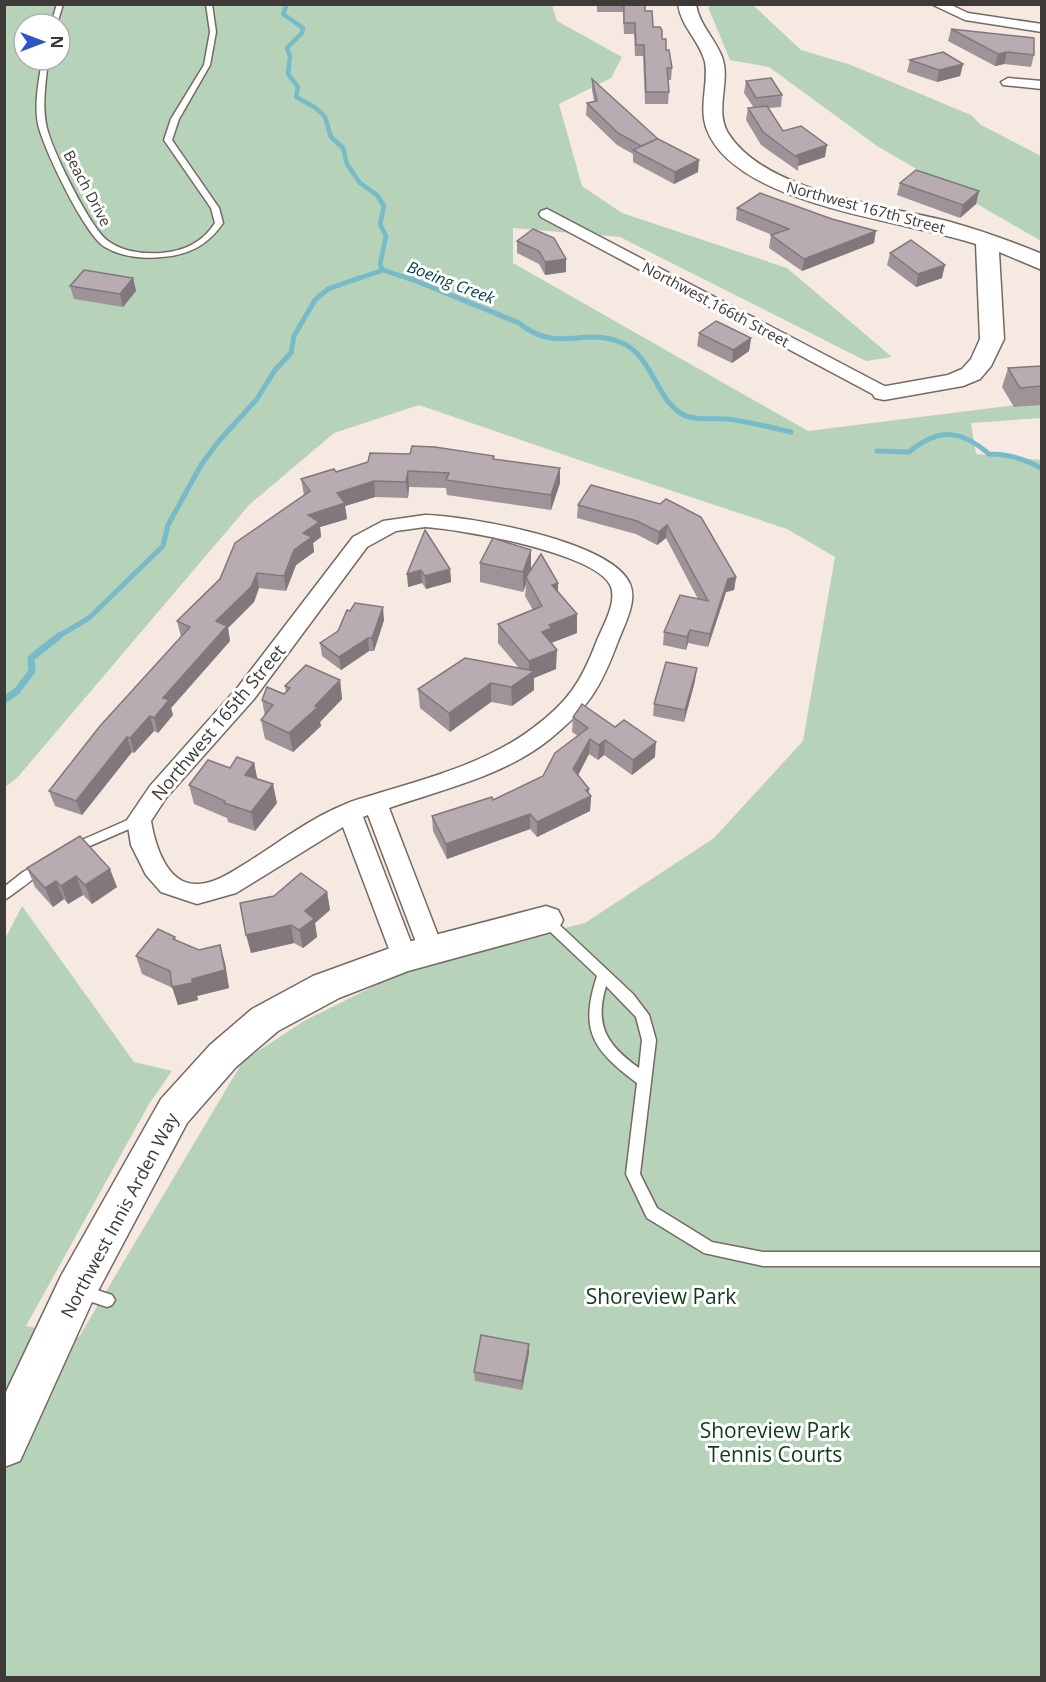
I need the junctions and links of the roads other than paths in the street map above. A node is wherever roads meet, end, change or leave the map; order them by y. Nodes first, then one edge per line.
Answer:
1 (208, 4) edge
2 (687, 4) edge
3 (937, 4) edge
4 (1041, 28) edge
5 (43, 72) edge
6 (1008, 82) dead end
7 (1041, 85) edge
8 (547, 214) dead end
9 (987, 242) junction
10 (1041, 263) edge
11 (884, 393) joint
12 (375, 803) junction
13 (349, 812) junction
14 (139, 820) junction
15 (4, 895) edge
16 (546, 920) joint
17 (417, 955) junction
18 (603, 976) junction
19 (644, 1080) junction
20 (1041, 1259) edge
21 (4, 1445) edge

1 - 5 lane, Beach Drive
2 - 9 street, Northwest 167th Street
3 - 4 street
6 - 7 street
8 - 11 street, Northwest 166th Street
9 - 10 street, Northwest 167th Street
9 - 11 street
12 - 13 street
12 - 14 street, Northwest 165th Street
12 - 17 street
13 - 14 street
13 - 17 street
14 - 15 lane
16 - 17 street, Northwest Innis Arden Way
16 - 18 lane
17 - 21 street, Northwest Innis Arden Way
18 - 19 lane
18 - 19 lane
19 - 20 lane

